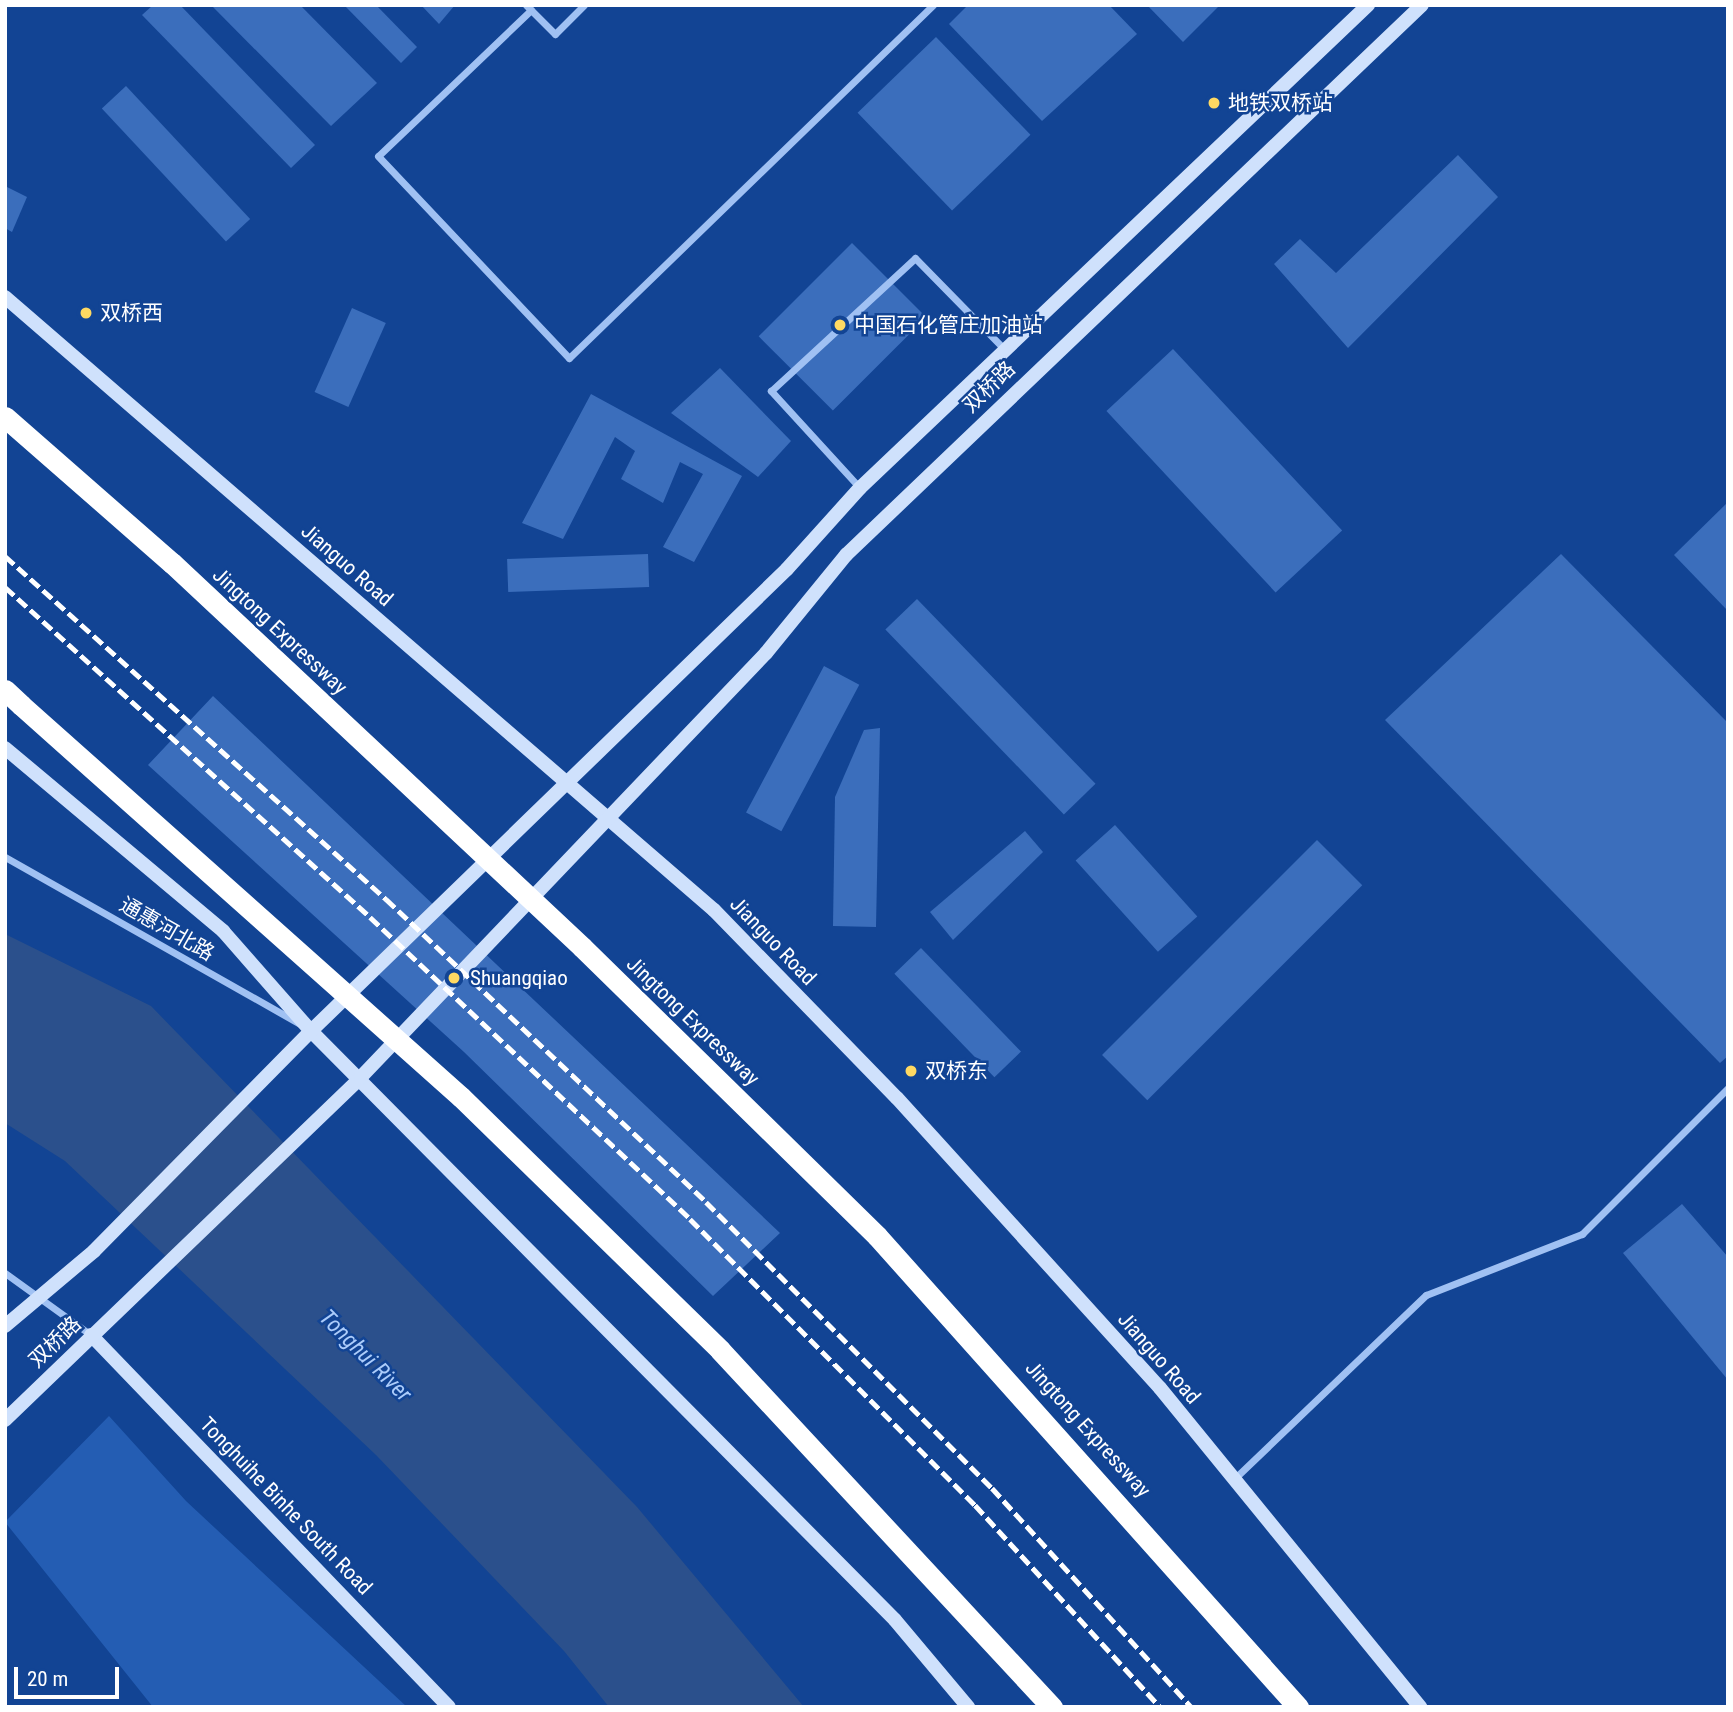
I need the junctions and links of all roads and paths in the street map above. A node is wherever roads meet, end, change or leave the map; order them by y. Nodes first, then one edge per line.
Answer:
1 (584, 5) edge
2 (933, 5) edge
3 (1368, 5) edge
4 (1422, 5) edge
5 (529, 8) edge
6 (5, 297) edge
7 (1005, 351) junction
8 (5, 417) edge
9 (860, 488) junction
10 (13, 697) edge
11 (5, 748) edge
12 (567, 786) junction
13 (608, 821) junction
14 (5, 857) edge
15 (311, 1031) junction
16 (361, 1077) junction
17 (1728, 1088) edge
18 (5, 1273) edge
19 (37, 1295) junction
20 (5, 1326) edge
21 (91, 1335) junction
22 (5, 1420) edge
23 (1234, 1479) junction
24 (449, 1707) edge
25 (968, 1707) edge
26 (1052, 1707) edge
27 (1298, 1707) edge
28 (1420, 1707) edge

1 - 5 street
2 - 5 street
3 - 7 main road, 双桥路
4 - 13 main road, 双桥路
6 - 12 main road, Jianguo Road
7 - 9 main road, 双桥路
7 - 9 street
8 - 27 highway, Jingtong Expressway, bridge
9 - 12 main road, 双桥路
10 - 26 highway, bridge
11 - 15 main road
12 - 13 main road, Jianguo Road
12 - 15 main road, 双桥路
13 - 16 main road, 双桥路
13 - 23 main road, Jianguo Road
14 - 15 street, 通惠河北路
15 - 16 main road
15 - 19 main road, 双桥路
16 - 21 main road, 双桥路
16 - 25 main road
17 - 23 street
18 - 19 street
19 - 20 main road
19 - 21 street
21 - 22 main road, 双桥路
21 - 24 main road, Tonghuihe Binhe South Road
23 - 28 main road, Jianguo Road

